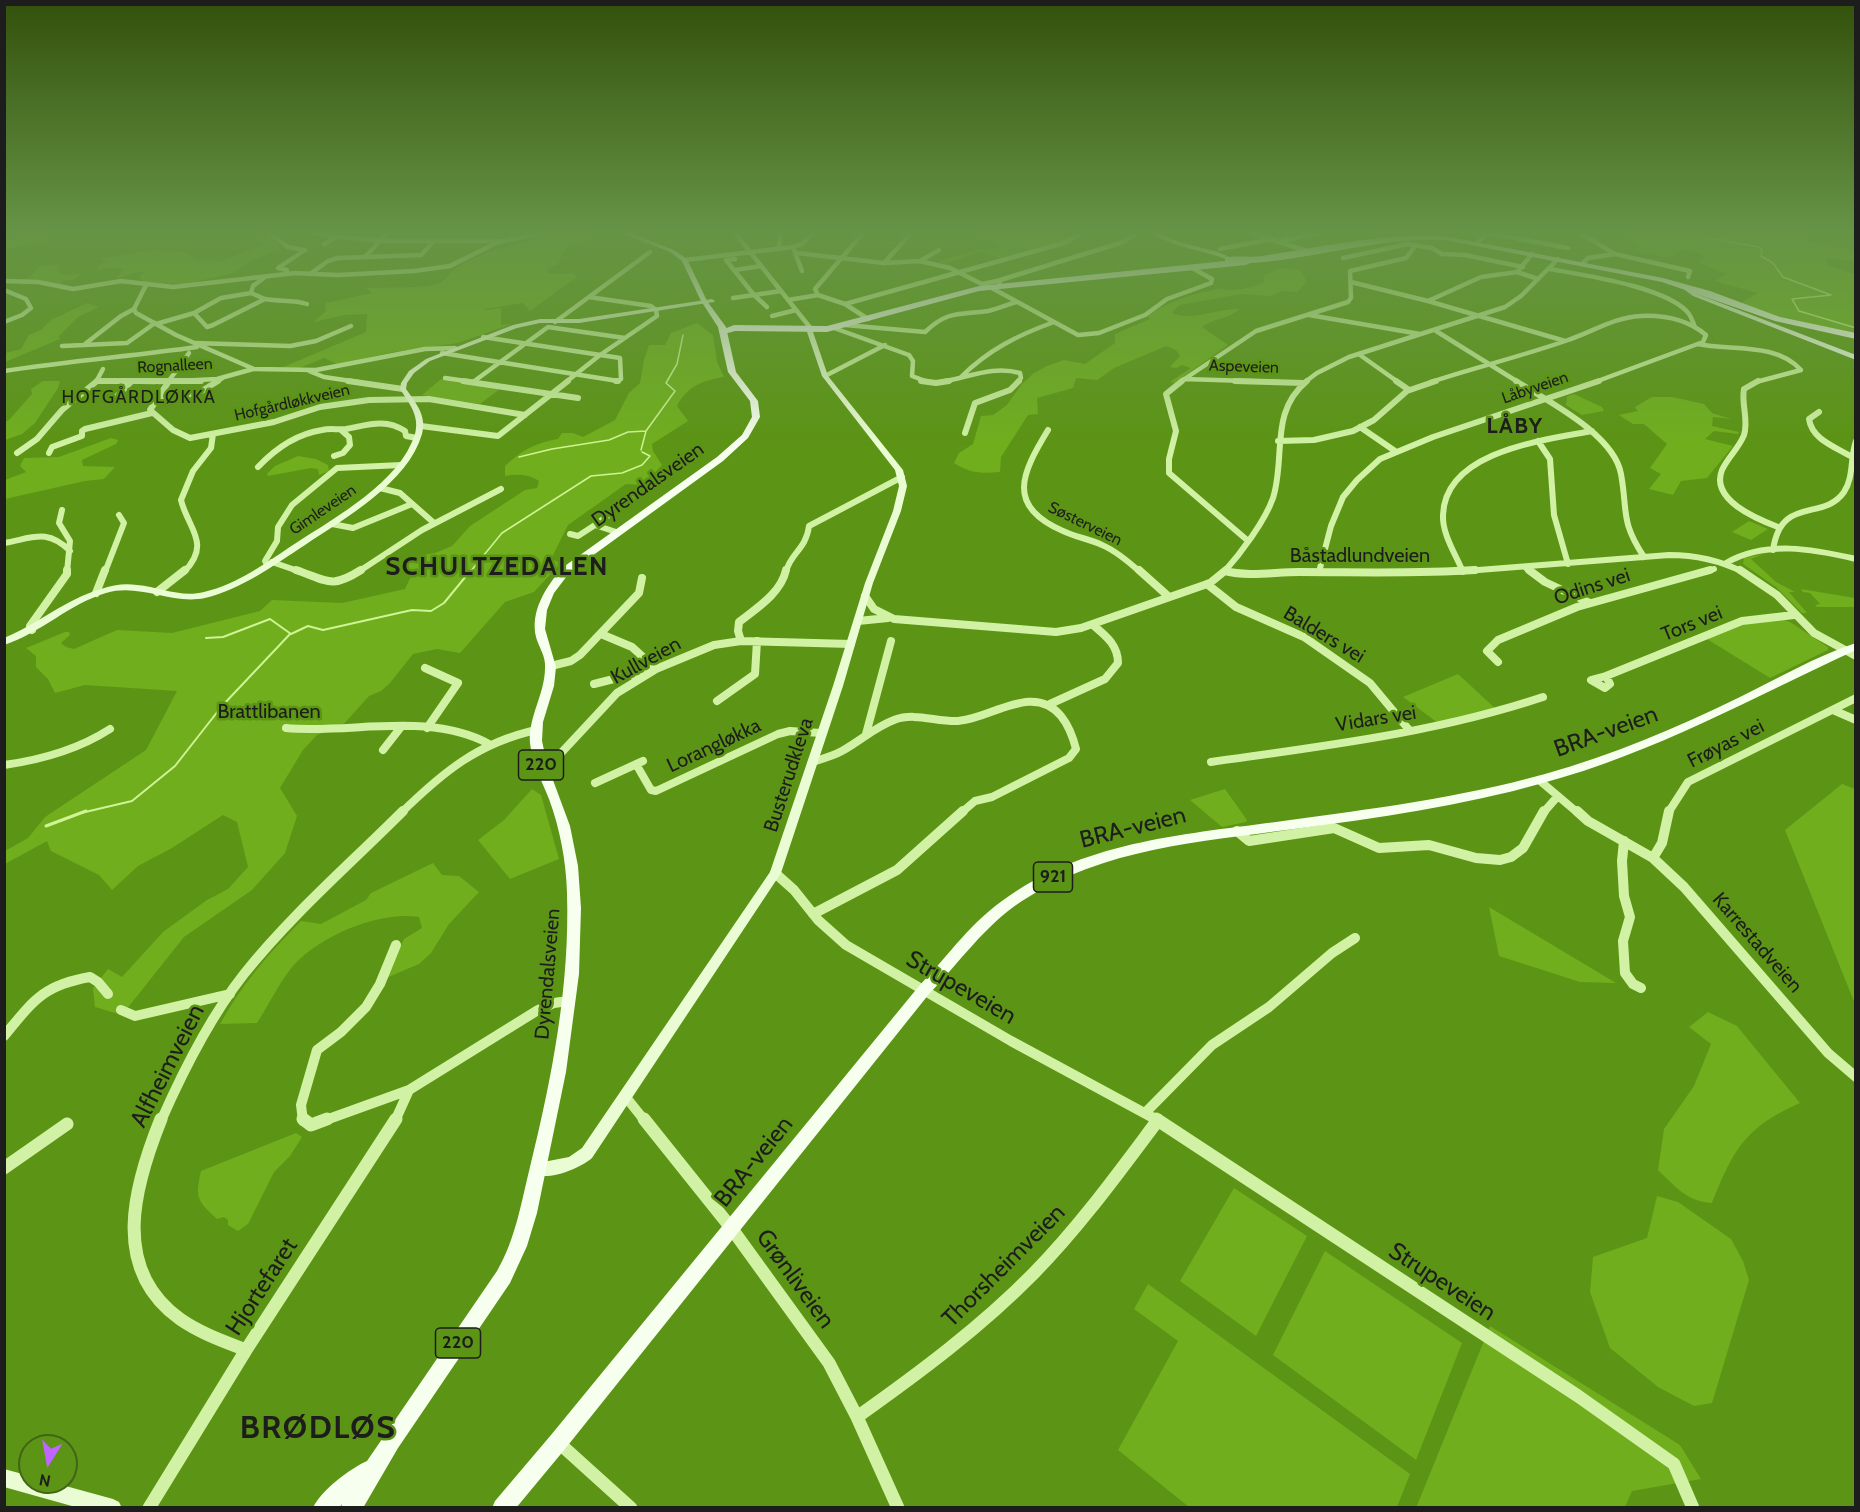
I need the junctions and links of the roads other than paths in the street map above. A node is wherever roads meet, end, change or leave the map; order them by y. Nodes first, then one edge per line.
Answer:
1 (29, 304) edge
2 (136, 304) edge
3 (212, 304) edge
4 (254, 304) edge
5 (580, 304) edge
6 (634, 304) edge
7 (698, 304) edge
8 (709, 304) edge
9 (763, 304) edge
10 (791, 304) edge
11 (845, 304) edge
12 (924, 304) edge
13 (1011, 304) edge
14 (1019, 304) edge
15 (1161, 304) edge
16 (1342, 304) edge
17 (1436, 304) edge
18 (1512, 304) edge
19 (1677, 304) edge
20 (1724, 304) edge
21 (1733, 304) edge
22 (767, 307) dead end
23 (134, 309) junction
24 (656, 310) junction
25 (796, 310) junction
26 (194, 313) junction
27 (1308, 315) junction
28 (772, 316) dead end
29 (1480, 317) junction
30 (868, 319) junction
31 (4, 321) edge
32 (555, 322) junction
33 (1054, 322) junction
34 (156, 324) junction
35 (845, 325) junction
36 (351, 326) dead end
37 (1695, 327) junction
38 (834, 328) junction
39 (729, 330) junction
40 (1436, 331) junction
41 (813, 334) junction
42 (1424, 335) junction
43 (1856, 336) edge
44 (483, 337) junction
45 (625, 338) junction
46 (1566, 341) junction
47 (85, 344) junction
48 (197, 344) junction
49 (525, 344) junction
50 (1698, 344) junction
51 (885, 345) junction
52 (62, 346) dead end
53 (455, 348) junction
54 (189, 353) dead end
55 (442, 353) junction
56 (600, 355) junction
57 (1360, 355) junction
58 (1856, 358) edge
59 (500, 362) junction
60 (1490, 364) junction
61 (103, 369) dead end
62 (254, 369) junction
63 (4, 371) edge
64 (305, 371) junction
65 (574, 375) junction
66 (225, 376) junction
67 (825, 376) junction
68 (961, 377) junction
69 (445, 378) dead end
70 (1183, 379) junction
71 (97, 381) junction
72 (131, 382) junction
73 (473, 382) junction
74 (167, 383) junction
75 (1304, 383) junction
76 (403, 389) junction
77 (1409, 390) junction
78 (550, 394) junction
79 (412, 398) junction
80 (579, 398) dead end
81 (1547, 400) junction
82 (112, 401) dead end
83 (155, 401) junction
84 (152, 412) junction
85 (1819, 412) dead end
86 (525, 415) junction
87 (421, 426) junction
88 (1360, 427) junction
89 (341, 430) junction
90 (1048, 430) dead end
91 (1592, 431) junction
92 (965, 433) dead end
93 (213, 434) junction
94 (417, 438) junction
95 (1278, 441) junction
96 (1538, 441) junction
97 (1856, 441) edge
98 (1395, 451) junction
99 (17, 453) dead end
100 (49, 453) dead end
101 (334, 456) dead end
102 (1852, 457) junction
103 (400, 465) junction
104 (258, 466) dead end
105 (902, 477) junction
106 (380, 488) junction
107 (501, 489) dead end
108 (635, 496) dead end
109 (412, 504) junction
110 (62, 510) dead end
111 (118, 515) dead end
112 (434, 523) junction
113 (332, 524) junction
114 (595, 525) junction
115 (1778, 527) junction
116 (616, 532) junction
117 (570, 534) dead end
118 (1247, 540) junction
119 (4, 543) edge
120 (1773, 550) junction
121 (69, 551) junction
122 (1644, 557) junction
123 (1856, 559) edge
124 (270, 563) junction
125 (1726, 563) junction
126 (1568, 564) junction
127 (1526, 567) junction
128 (1714, 569) dead end
129 (1225, 572) junction
130 (1319, 572) junction
131 (1463, 572) junction
132 (642, 578) dead end
133 (1207, 584) junction
134 (157, 592) junction
135 (96, 593) junction
136 (865, 596) junction
137 (1168, 596) junction
138 (1590, 603) junction
139 (1794, 615) junction
140 (894, 619) junction
141 (858, 621) junction
142 (1093, 625) junction
143 (32, 630) junction
144 (601, 634) junction
145 (741, 641) junction
146 (757, 641) junction
147 (4, 642) edge
148 (891, 642) dead end
149 (851, 644) junction
150 (1852, 651) edge
151 (1498, 662) dead end
152 (551, 666) junction
153 (425, 668) dead end
154 (656, 669) junction
155 (1606, 676) dead end
156 (594, 684) dead end
157 (1543, 697) dead end
158 (1853, 700) edge
159 (717, 701) dead end
160 (1050, 704) junction
161 (1833, 710) junction
162 (1856, 710) edge
163 (1856, 720) edge
164 (401, 727) junction
165 (286, 728) dead end
166 (427, 728) junction
167 (110, 729) dead end
168 (536, 730) junction
169 (1410, 731) junction
170 (821, 733) junction
171 (866, 734) junction
172 (489, 744) junction
173 (383, 750) dead end
174 (812, 762) junction
175 (1211, 762) dead end
176 (4, 765) edge
177 (542, 769) junction
178 (1539, 780) junction
179 (596, 783) dead end
180 (1557, 797) junction
181 (1237, 831) junction
182 (1624, 841) junction
183 (1653, 858) junction
184 (775, 873) junction
185 (813, 914) junction
186 (1355, 938) dead end
187 (396, 945) dead end
188 (1641, 988) dead end
189 (924, 990) junction
190 (108, 994) dead end
191 (230, 994) junction
192 (568, 1001) junction
193 (121, 1011) dead end
194 (4, 1036) edge
195 (1856, 1077) edge
196 (409, 1090) junction
197 (625, 1096) junction
198 (1145, 1113) junction
199 (1158, 1120) junction
200 (67, 1124) dead end
201 (4, 1168) edge
202 (538, 1169) junction
203 (732, 1229) junction
204 (246, 1350) junction
205 (857, 1417) junction
206 (558, 1442) junction
207 (372, 1469) junction
208 (4, 1478) edge
209 (113, 1508) edge
210 (149, 1508) edge
211 (323, 1508) edge
212 (351, 1508) edge
213 (502, 1508) edge
214 (631, 1508) edge
215 (898, 1508) edge
216 (1693, 1508) edge

1 - 31 street
2 - 23 street
3 - 26 street
4 - 26 street
5 - 32 street
6 - 24 street
7 - 24 street
8 - 39 main road, 220
9 - 22 street
10 - 25 street
11 - 30 street
12 - 30 highway
13 - 35 street
14 - 33 street
15 - 33 street
16 - 27 street
17 - 29 street
18 - 29 street
19 - 37 street
20 - 58 main road
21 - 43 highway
23 - 34 street
23 - 47 street
24 - 32 street
24 - 45 street
25 - 28 street
25 - 41 street
26 - 34 street
27 - 42 street
27 - 70 street
29 - 40 street
29 - 46 street
30 - 35 highway
32 - 44 street
33 - 68 street
34 - 47 street
34 - 48 street
35 - 38 highway
36 - 48 street
37 - 46 street
37 - 50 street
38 - 41 highway
38 - 51 street
39 - 41 highway
39 - 116 main road, Dyrendalsveien / 220
40 - 42 street
40 - 60 street
41 - 67 street
42 - 57 street
44 - 49 street
44 - 53 street
45 - 49 street
45 - 56 street
46 - 60 street
47 - 52 street
48 - 62 street
48 - 63 street
49 - 56 street
49 - 59 street
50 - 81 street, Låbyveien
50 - 115 street
51 - 67 street
51 - 68 street
53 - 55 street
53 - 64 street
54 - 74 street
55 - 59 street
55 - 76 street
56 - 65 street
56 - 65 street
57 - 75 street
57 - 77 street
59 - 65 street
59 - 73 street
60 - 77 street
60 - 81 street
61 - 71 street
62 - 64 street
62 - 66 street, Rognalleen
64 - 76 street
65 - 78 street
66 - 74 street, Rognalleen
66 - 83 street
67 - 105 street
68 - 92 street
69 - 73 street
70 - 75 street, Aspeveien
70 - 118 street
71 - 72 street, Rognalleen
71 - 99 street
72 - 74 street, Rognalleen
72 - 82 street
73 - 78 street
74 - 83 street
75 - 95 street
76 - 79 street
77 - 88 street
78 - 80 street
78 - 86 street
79 - 86 street, Hofgårdløkkveien
79 - 87 street
79 - 93 street, Hofgårdløkkveien
81 - 91 street
81 - 98 street, Låbyveien
83 - 84 street
84 - 93 street, Hofgårdløkkveien
84 - 100 street
85 - 102 street
86 - 87 street
87 - 94 street, Gimleveien
88 - 95 street
88 - 98 street
89 - 94 street
89 - 101 street
89 - 104 street
90 - 137 street, Søsterveien
91 - 96 street
91 - 122 street
93 - 134 street
94 - 103 street, Gimleveien
95 - 118 street
96 - 126 street
96 - 131 street
97 - 102 street
98 - 130 street, Låbyveien
102 - 115 street
103 - 106 street, Gimleveien
103 - 124 street
105 - 136 street, Busterudkleva
105 - 145 street
106 - 109 street
106 - 113 street, Gimleveien
107 - 112 street
108 - 114 street
109 - 112 street
109 - 113 street
110 - 121 street
111 - 135 street
112 - 124 street
113 - 124 street, Gimleveien
114 - 116 street
114 - 117 street
115 - 120 street
116 - 152 main road, Dyrendalsveien / 220
118 - 129 street
119 - 121 street
120 - 123 street
120 - 125 street
121 - 143 street
122 - 125 street, Båstadlundveien
122 - 126 street, Båstadlundveien
124 - 134 street, Gimleveien
125 - 139 street, Båstadlundveien
126 - 127 street, Båstadlundveien
127 - 131 street, Båstadlundveien
127 - 138 street
128 - 138 street, Odins vei
129 - 130 street, Båstadlundveien
129 - 133 street
130 - 131 street, Båstadlundveien
132 - 144 street
133 - 137 street
133 - 169 street, Balders vei
134 - 135 street, Gimleveien
135 - 143 street, Gimleveien
136 - 140 street
136 - 141 street, Busterudkleva
137 - 142 street
138 - 151 street, Odins vei
139 - 150 street, Båstadlundveien
139 - 155 street, Tors vei
140 - 141 street
140 - 142 street
141 - 149 street, Busterudkleva
142 - 160 street
143 - 147 street, Gimleveien
144 - 152 street
144 - 154 street
145 - 146 street, Kullveien
145 - 154 street, Kullveien
146 - 149 street, Kullveien
146 - 159 street
148 - 171 street
149 - 170 street, Busterudkleva
150 - 178 main road, BRA-veien / 921
152 - 168 main road, Dyrendalsveien / 220
153 - 166 street
154 - 156 street
154 - 177 street, Kullveien
157 - 169 street, Vidars vei
158 - 161 street, Frøyas vei
158 - 162 street
160 - 171 street
160 - 185 street
161 - 163 street
161 - 183 street, Frøyas vei
164 - 165 street
164 - 166 street
164 - 173 street
166 - 172 street
167 - 176 street
168 - 172 street, Alfheimveien
168 - 177 main road, Dyrendalsveien / 220
169 - 175 street, Vidars vei
170 - 174 street, Busterudkleva
170 - 179 street, Lorangløkka
171 - 174 street
172 - 191 street, Alfheimveien
174 - 184 street, Busterudkleva
177 - 192 main road, Dyrendalsveien / 220
178 - 180 street, Karrestadveien
178 - 181 main road, BRA-veien / 921
180 - 181 street
180 - 182 street, Karrestadveien
181 - 189 main road, BRA-veien / 921
182 - 183 street, Karrestadveien
182 - 188 street
183 - 195 street, Karrestadveien
184 - 185 street, Strupeveien
184 - 197 street, Busterudkleva
185 - 189 street, Strupeveien
186 - 198 street
187 - 196 street
189 - 198 street, Strupeveien
189 - 203 main road, BRA-veien / 921
190 - 194 street
191 - 193 street, Alfheimveien
191 - 204 street, Alfheimveien
192 - 196 street
192 - 202 main road, Dyrendalsveien / 220
196 - 204 street, Hjortefaret
197 - 202 street, Busterudkleva
197 - 203 street, Grønliveien
198 - 199 street, Strupeveien
199 - 205 street, Thorsheimveien
199 - 216 street, Strupeveien
200 - 201 street
202 - 207 main road, Dyrendalsveien / 220
203 - 205 street, Grønliveien
203 - 206 main road, BRA-veien / 921
204 - 210 street, Hjortefaret
205 - 215 street, Grønliveien
206 - 213 main road, BRA-veien / 921
206 - 214 street
207 - 211 main road, 220
207 - 212 main road, 220
208 - 209 street

